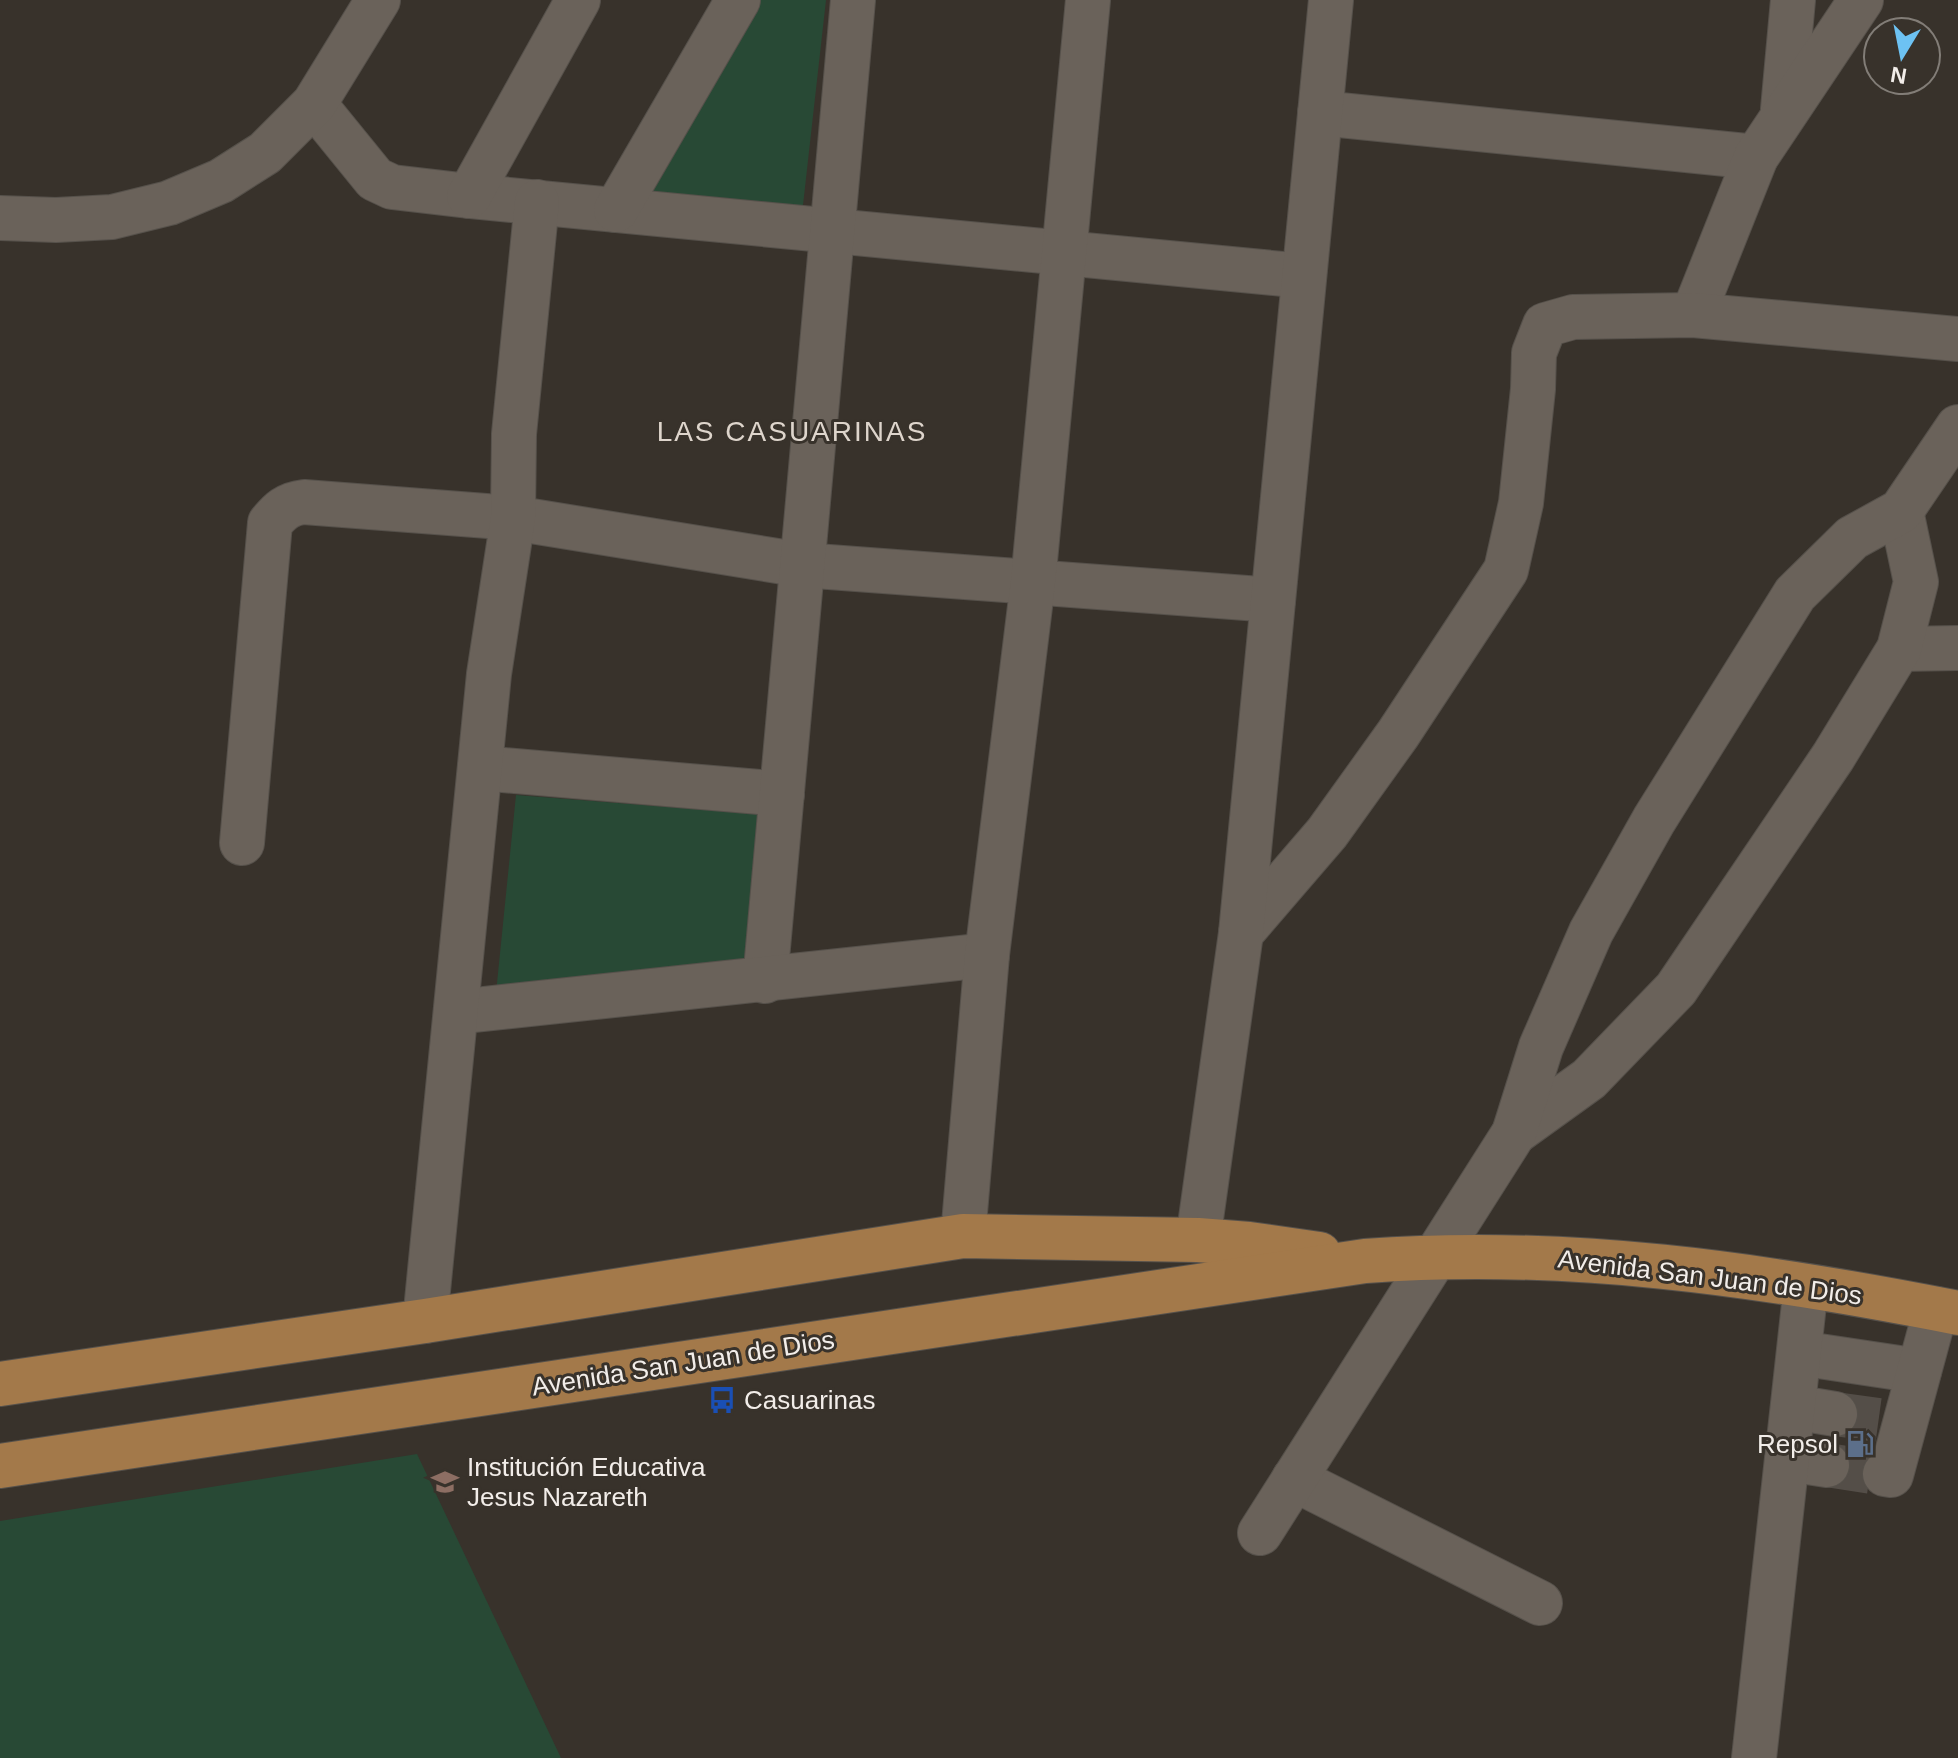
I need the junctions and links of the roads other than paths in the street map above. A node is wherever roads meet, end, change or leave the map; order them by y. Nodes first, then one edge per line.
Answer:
1 (578, 0) edge
2 (738, 0) edge
3 (853, 0) edge
4 (1088, 0) edge
5 (1331, 0) edge
6 (1793, 0) edge
7 (1861, 0) edge
8 (376, 1) edge
9 (314, 104) junction
10 (1320, 113) junction
11 (1782, 115) junction
12 (1756, 157) junction
13 (469, 196) junction
14 (537, 202) junction
15 (616, 210) junction
16 (0, 218) edge
17 (832, 231) junction
18 (1063, 253) junction
19 (1304, 276) junction
20 (1693, 315) junction
21 (1958, 339) edge
22 (1958, 427) edge
23 (1901, 511) junction
24 (513, 518) junction
25 (802, 565) junction
26 (1033, 582) junction
27 (1273, 600) junction
28 (1958, 648) edge
29 (1899, 649) junction
30 (480, 768) junction
31 (782, 794) junction
32 (242, 843) dead end
33 (1241, 933) junction
34 (987, 955) junction
35 (765, 981) junction
36 (456, 1012) junction
37 (1514, 1133) junction
38 (963, 1236) junction
39 (1198, 1240) junction
40 (1437, 1255) junction
41 (1365, 1261) junction
42 (1806, 1286) junction
43 (1947, 1311) edge
44 (425, 1321) junction
45 (1799, 1353) junction
46 (1919, 1371) junction
47 (0, 1384) edge
48 (0, 1466) edge
49 (1885, 1474) dead end
50 (1294, 1479) junction
51 (1260, 1533) dead end
52 (1540, 1603) dead end
53 (1754, 1758) edge

1 - 13 street
2 - 15 street
3 - 17 street
4 - 18 street
5 - 10 street
6 - 11 street
7 - 11 street
8 - 9 street
9 - 13 street
9 - 16 street
10 - 12 street
10 - 19 street
11 - 12 street
12 - 20 street
13 - 14 street
14 - 15 street
14 - 24 street
15 - 17 street
17 - 18 street
17 - 25 street
18 - 19 street
18 - 26 street
19 - 27 street
20 - 21 street
20 - 33 street
22 - 23 street
23 - 29 street
23 - 37 street
24 - 25 street
24 - 30 street
24 - 32 street
25 - 26 street
25 - 31 street
26 - 27 street
26 - 34 street
27 - 33 street
28 - 29 street
29 - 37 street
30 - 31 street
30 - 36 street
31 - 35 street
33 - 39 street
34 - 35 street
34 - 38 street
35 - 36 street
36 - 44 street
37 - 40 street
38 - 39 main road, Avenida San Juan de Dios
38 - 44 main road, Avenida San Juan de Dios
39 - 41 main road, Avenida San Juan de Dios
40 - 41 main road, Avenida San Juan de Dios
40 - 42 main road, Avenida San Juan de Dios
40 - 50 street
41 - 48 main road, Avenida San Juan de Dios
42 - 43 main road, Avenida San Juan de Dios
42 - 45 street
43 - 46 street
44 - 47 main road, Avenida San Juan de Dios
45 - 46 street
45 - 53 street
46 - 49 street
50 - 51 street
50 - 52 street

